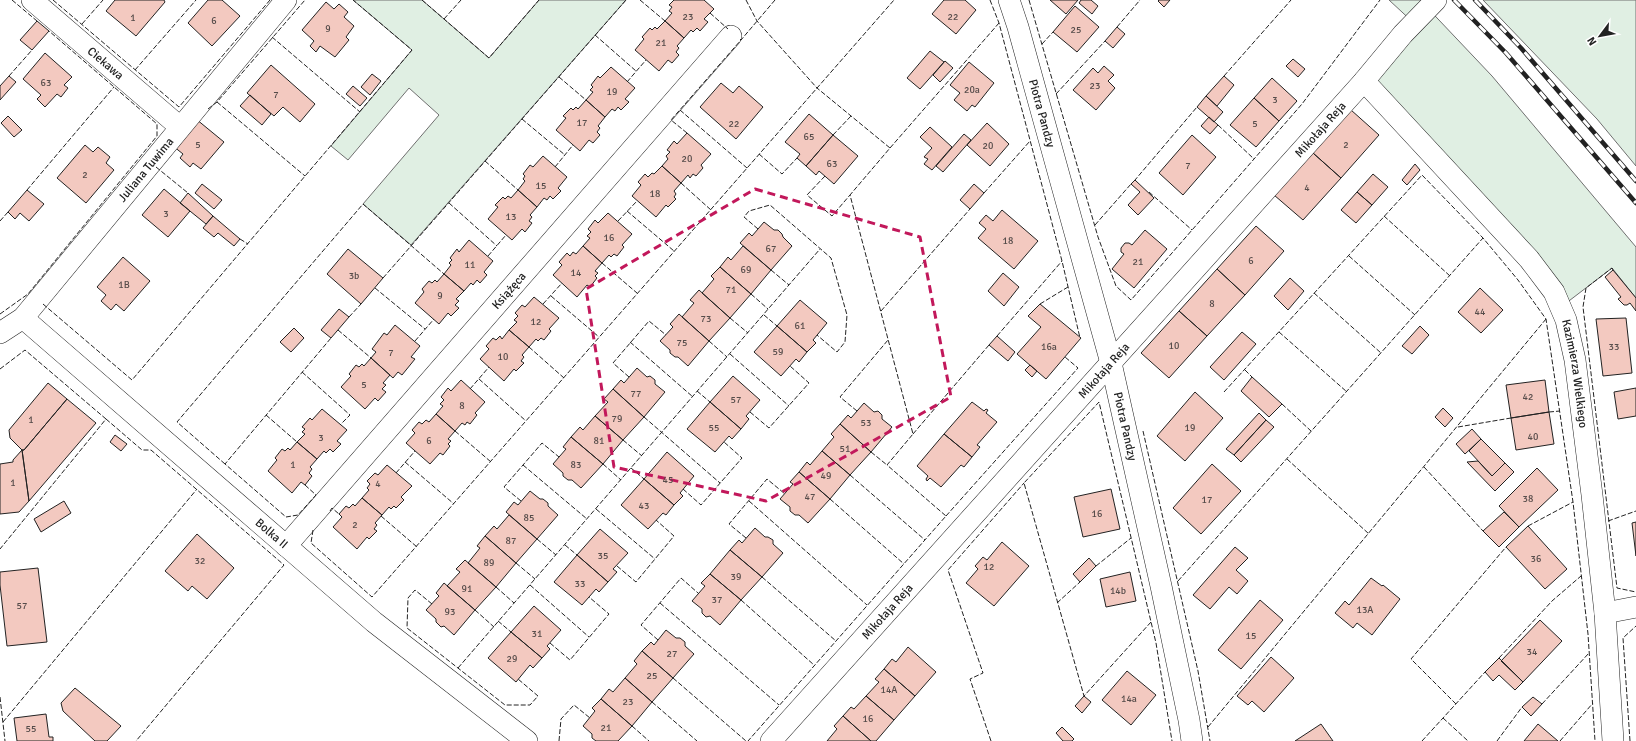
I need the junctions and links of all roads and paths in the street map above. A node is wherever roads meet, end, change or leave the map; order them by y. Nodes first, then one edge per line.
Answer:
1 (32, 0) edge
2 (286, 0) edge
3 (1009, 0) edge
4 (1436, 0) edge
5 (731, 36) dead end
6 (1364, 81) junction
7 (180, 127) junction
8 (23, 318) junction
9 (0, 333) edge
10 (1110, 363) junction
11 (286, 546) junction
12 (1636, 607) edge
13 (1605, 613) junction
14 (527, 741) edge
15 (771, 741) edge
16 (1192, 741) edge
17 (1613, 741) edge

1 - 7 street, Ciekawa
2 - 7 street, Juliana Tuwima
3 - 10 street, Piotra Pandzy
4 - 6 street, Mikołaja Reja
5 - 11 street, Książęca
6 - 10 street, Mikołaja Reja
6 - 13 street, Kazimierza Wielkiego
7 - 8 street, Juliana Tuwima
8 - 9 street, Juliana Tuwima
8 - 11 street, Bolka II
10 - 15 street, Mikołaja Reja
10 - 16 street, Piotra Pandzy
11 - 14 street, Bolka II
12 - 13 street
13 - 17 street, Kazimierza Wielkiego

